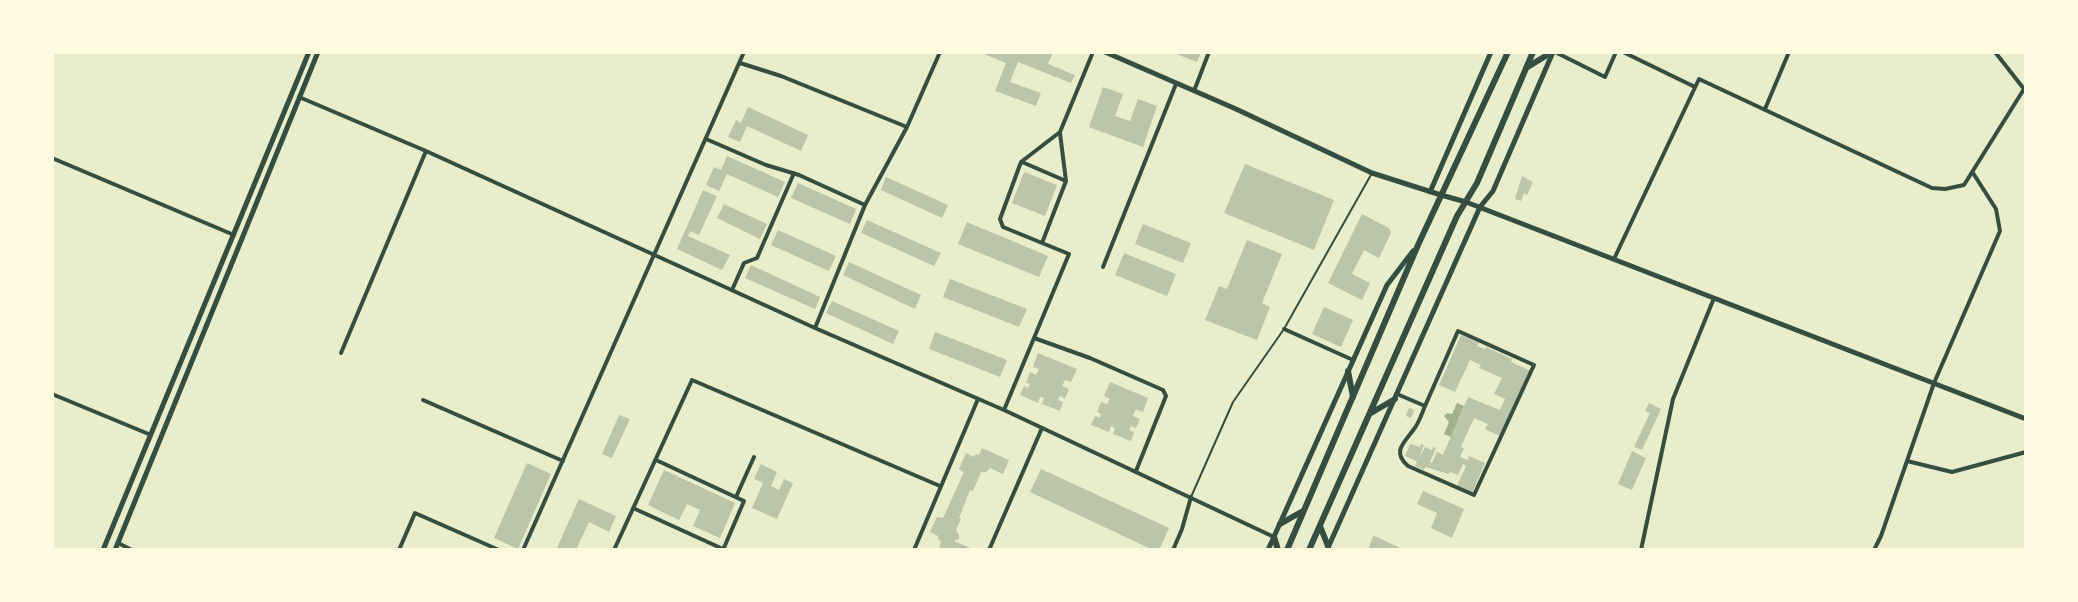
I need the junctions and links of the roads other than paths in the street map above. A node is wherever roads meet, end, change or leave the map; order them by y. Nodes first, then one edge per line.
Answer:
1 (309, 52) edge
2 (318, 52) edge
3 (744, 52) edge
4 (940, 52) edge
5 (1094, 52) edge
6 (1105, 52) edge
7 (1209, 52) edge
8 (1491, 52) edge
9 (1508, 52) edge
10 (1533, 52) edge
11 (1553, 52) edge
12 (1616, 52) edge
13 (1623, 52) edge
14 (1789, 52) edge
15 (1995, 52) edge
16 (740, 63) junction
17 (1526, 68) junction
18 (1176, 84) junction
19 (1695, 87) junction
20 (1193, 91) junction
21 (299, 98) junction
22 (1765, 109) junction
23 (907, 128) junction
24 (1060, 132) junction
25 (706, 139) junction
26 (426, 151) junction
27 (52, 158) edge
28 (1021, 162) junction
29 (795, 173) junction
30 (1372, 173) junction
31 (1973, 173) junction
32 (1066, 181) junction
33 (1430, 192) junction
34 (1441, 195) junction
35 (1466, 202) junction
36 (865, 205) junction
37 (1480, 207) junction
38 (234, 235) junction
39 (1042, 243) junction
40 (1418, 245) junction
41 (655, 254) junction
42 (1614, 259) junction
43 (1103, 267) dead end
44 (732, 290) junction
45 (1714, 298) junction
46 (815, 328) junction
47 (1284, 329) junction
48 (1034, 338) junction
49 (341, 353) dead end
50 (1353, 360) junction
51 (1348, 371) junction
52 (1934, 383) junction
53 (52, 394) edge
54 (1396, 396) junction
55 (1353, 398) junction
56 (423, 399) dead end
57 (978, 399) junction
58 (1425, 406) junction
59 (1004, 411) junction
60 (1370, 413) junction
61 (2025, 419) edge
62 (1042, 428) junction
63 (152, 435) junction
64 (2025, 452) edge
65 (754, 457) dead end
66 (563, 460) junction
67 (656, 460) junction
68 (1907, 461) junction
69 (1136, 471) junction
70 (940, 486) junction
71 (736, 497) junction
72 (1191, 497) junction
73 (633, 508) junction
74 (1304, 511) junction
75 (1280, 524) junction
76 (1320, 526) junction
77 (1274, 537) junction
78 (117, 546) edge
79 (1328, 548) edge
80 (103, 549) edge
81 (132, 549) edge
82 (399, 549) edge
83 (499, 549) edge
84 (523, 549) edge
85 (614, 549) edge
86 (723, 549) edge
87 (914, 549) edge
88 (989, 549) edge
89 (1173, 549) edge
90 (1268, 549) edge
91 (1278, 549) edge
92 (1287, 549) edge
93 (1309, 549) edge
94 (1641, 549) edge
95 (1874, 549) edge

1 - 38 main road
2 - 21 main road
3 - 16 street
4 - 23 street
5 - 24 street
6 - 18 main road
7 - 20 street
8 - 33 main road
9 - 34 main road
10 - 17 main road
11 - 12 street
11 - 17 main road
11 - 37 main road
13 - 19 street
14 - 22 street
15 - 31 street
16 - 23 street
16 - 25 street
17 - 35 main road
18 - 20 main road
18 - 43 street
19 - 22 street
19 - 42 street
20 - 30 main road
21 - 26 street
21 - 78 main road
22 - 31 street
23 - 36 street
24 - 28 street
24 - 32 street
25 - 29 street
25 - 41 street
26 - 41 street
26 - 49 street
27 - 38 street
28 - 32 street
28 - 39 street
29 - 36 street
29 - 44 street
30 - 33 main road
30 - 47 lane
31 - 52 street
32 - 39 street
33 - 34 main road
34 - 35 main road
34 - 40 main road
35 - 37 main road
35 - 60 main road
36 - 46 street
37 - 42 main road
37 - 54 main road
38 - 63 main road
39 - 48 street
40 - 50 main road
40 - 55 main road
41 - 44 street
41 - 66 street
42 - 45 main road
44 - 46 street
45 - 52 main road
45 - 94 street
46 - 57 street
47 - 50 street
47 - 72 lane
48 - 59 street
48 - 69 street
50 - 51 main road
51 - 55 main road
51 - 75 main road
52 - 61 main road
52 - 68 street
53 - 63 street
54 - 58 street
54 - 60 main road
54 - 79 main road
55 - 74 main road
56 - 66 street
57 - 59 street
57 - 70 street
58 - 58 street
59 - 62 street
60 - 76 main road
62 - 69 street
62 - 88 street
63 - 80 main road
64 - 68 street
65 - 71 street
66 - 84 street
67 - 70 street
67 - 71 street
67 - 73 street
68 - 95 street
69 - 72 street
70 - 87 street
71 - 86 street
72 - 77 street
72 - 89 street
73 - 85 street
73 - 86 street
74 - 75 main road
74 - 92 main road
75 - 77 main road
76 - 79 main road
76 - 93 main road
77 - 90 main road
77 - 91 main road
78 - 81 street
82 - 83 street

